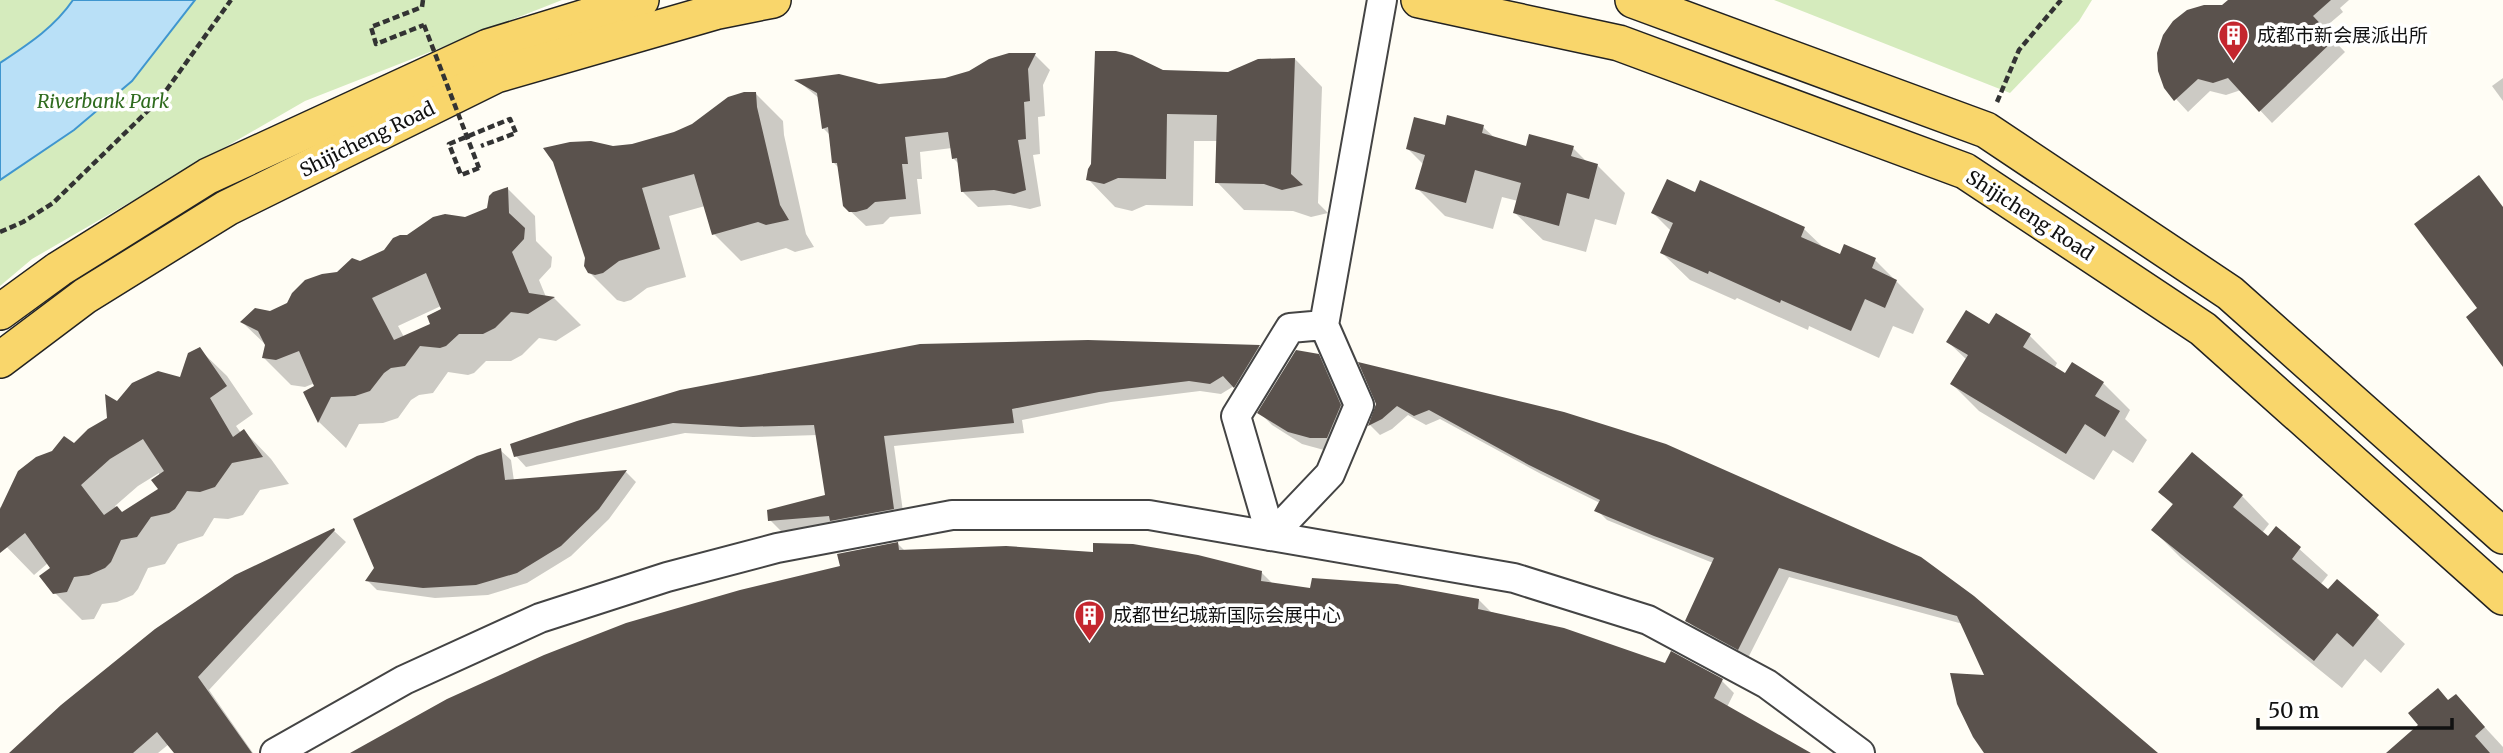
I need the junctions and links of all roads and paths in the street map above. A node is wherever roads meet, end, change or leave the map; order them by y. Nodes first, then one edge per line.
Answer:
1 (231, 0) edge
2 (423, 0) edge
3 (641, 0) edge
4 (773, 0) edge
5 (1382, 0) edge
6 (1419, 0) edge
7 (1633, 0) edge
8 (2061, 0) edge
9 (1986, 130) junction
10 (481, 146) dead end
11 (0, 232) edge
12 (0, 312) edge
13 (1324, 325) junction
14 (0, 360) edge
15 (1271, 536) junction
16 (2503, 536) edge
17 (2503, 597) edge
18 (275, 753) edge
19 (1860, 753) edge

1 - 11 path
2 - 10 path, bridge
3 - 12 main road, Shijicheng Road
4 - 14 main road, Shijicheng Road
5 - 13 street
6 - 17 main road, Shijicheng Road
7 - 9 main road
8 - 9 path
9 - 16 main road
13 - 15 street
13 - 15 street
15 - 18 street
15 - 19 street

